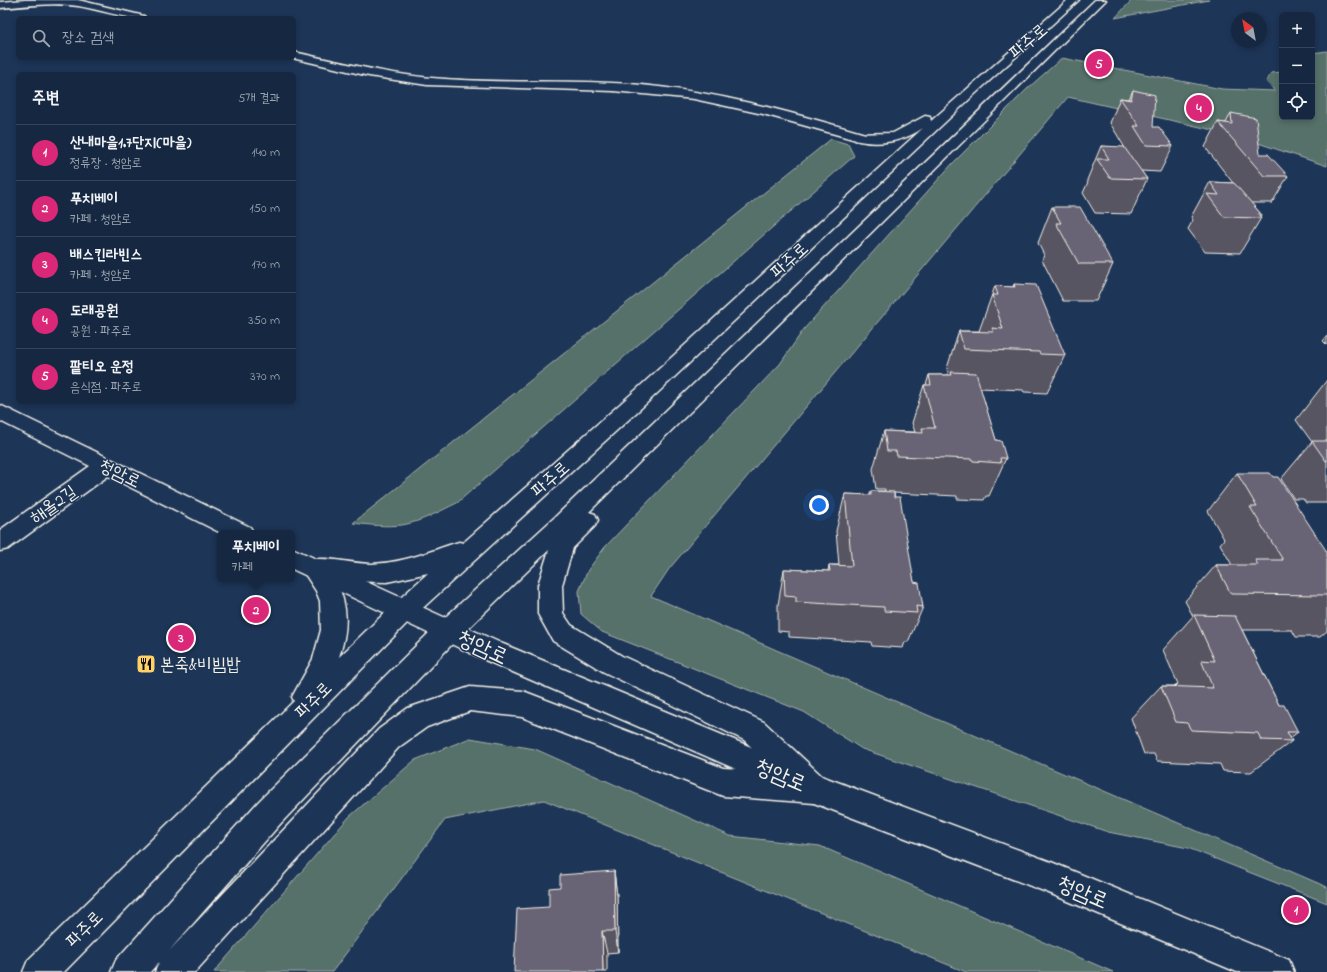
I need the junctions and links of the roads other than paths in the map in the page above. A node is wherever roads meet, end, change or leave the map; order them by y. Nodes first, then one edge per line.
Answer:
1 (1074, 0) edge
2 (1101, 0) edge
3 (0, 5) edge
4 (132, 16) edge
5 (296, 55) edge
6 (965, 96) junction
7 (860, 137) junction
8 (860, 194) junction
9 (743, 348) junction
10 (0, 412) edge
11 (106, 466) junction
12 (498, 525) junction
13 (236, 530) edge
14 (0, 542) edge
15 (302, 563) edge
16 (404, 610) junction
17 (449, 630) junction
18 (279, 735) junction
19 (814, 788) junction
20 (40, 972) edge
21 (128, 972) edge
22 (172, 972) edge
23 (1277, 972) edge

1 - 6 main road, 파주로
2 - 9 main road, 파주로
3 - 4 main road
5 - 7 main road
6 - 7 main road
6 - 8 main road, 파주로
7 - 8 main road
8 - 12 main road, 파주로
9 - 17 main road, 파주로
9 - 19 main road
10 - 11 main road, 청암로
11 - 13 main road, 청암로
11 - 14 main road, 해올2길
12 - 15 main road
12 - 16 main road, 파주로
15 - 16 main road, 청암로
15 - 18 main road
16 - 17 main road, 청암로
16 - 18 main road, 파주로
17 - 19 main road, 청암로
17 - 21 main road, 파주로
18 - 20 main road, 파주로
19 - 22 main road
19 - 23 main road, 청암로

